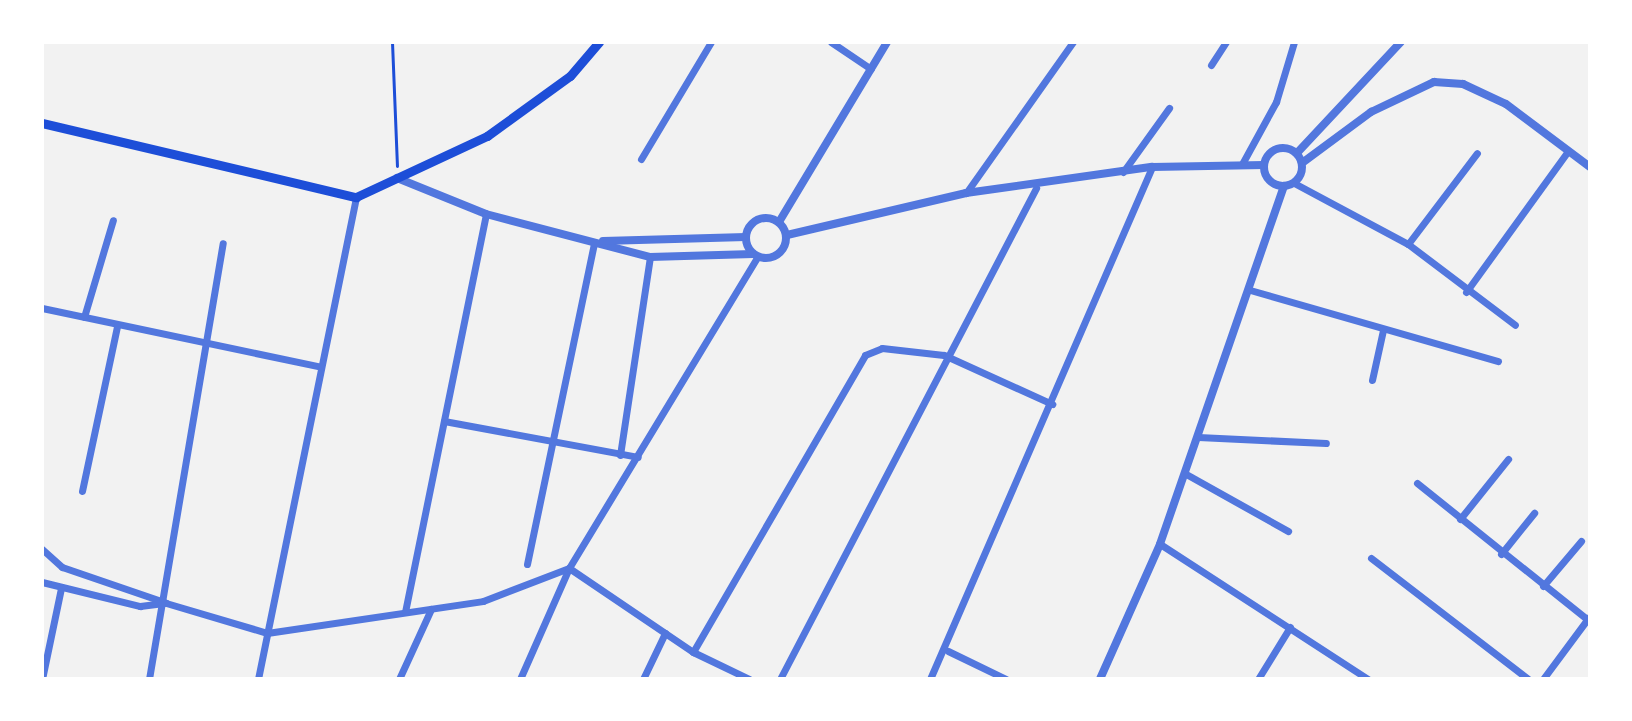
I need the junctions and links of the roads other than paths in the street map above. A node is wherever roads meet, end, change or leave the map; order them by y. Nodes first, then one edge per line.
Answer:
1 (599, 42) edge
2 (711, 42) edge
3 (831, 42) edge
4 (887, 42) edge
5 (1073, 42) edge
6 (1226, 42) edge
7 (1294, 42) edge
8 (1396, 43) edge
9 (1211, 65) dead end
10 (871, 69) junction
11 (1169, 108) dead end
12 (42, 123) edge
13 (1568, 151) junction
14 (1297, 153) junction
15 (1477, 153) dead end
16 (641, 159) dead end
17 (1302, 163) junction
18 (1242, 164) junction
19 (1264, 165) junction
20 (1152, 167) junction
21 (1590, 167) edge
22 (1123, 172) junction
23 (397, 178) junction
24 (1294, 183) junction
25 (1284, 186) junction
26 (1036, 188) junction
27 (966, 193) junction
28 (356, 197) junction
29 (486, 214) junction
30 (113, 220) dead end
31 (779, 222) junction
32 (787, 235) junction
33 (746, 237) junction
34 (594, 242) junction
35 (223, 243) dead end
36 (1408, 244) junction
37 (755, 255) junction
38 (650, 257) junction
39 (1250, 290) junction
40 (1466, 292) junction
41 (42, 308) edge
42 (84, 317) junction
43 (1515, 325) dead end
44 (117, 326) junction
45 (1383, 330) junction
46 (201, 344) junction
47 (944, 355) junction
48 (1498, 361) dead end
49 (318, 366) junction
50 (1372, 380) dead end
51 (1052, 404) junction
52 (444, 421) junction
53 (1198, 437) junction
54 (554, 442) junction
55 (1326, 443) dead end
56 (620, 455) junction
57 (638, 457) junction
58 (1508, 459) dead end
59 (1186, 474) junction
60 (1417, 483) dead end
61 (82, 491) dead end
62 (1534, 513) dead end
63 (1460, 519) junction
64 (1288, 531) dead end
65 (1581, 541) dead end
66 (1160, 544) junction
67 (42, 549) edge
68 (1501, 554) junction
69 (1371, 558) dead end
70 (527, 564) dead end
71 (569, 568) junction
72 (42, 582) edge
73 (1543, 586) junction
74 (61, 588) junction
75 (166, 603) junction
76 (431, 609) junction
77 (405, 612) junction
78 (1588, 618) edge
79 (1290, 627) junction
80 (267, 633) junction
81 (665, 633) junction
82 (948, 651) junction
83 (693, 652) junction
84 (1550, 670) junction
85 (42, 679) edge
86 (149, 679) edge
87 (258, 679) edge
88 (399, 679) edge
89 (520, 679) edge
90 (643, 679) edge
91 (749, 679) edge
92 (780, 679) edge
93 (930, 679) edge
94 (1006, 679) edge
95 (1100, 679) edge
96 (1258, 679) edge
97 (1368, 679) edge
98 (1528, 679) edge
99 (1543, 679) edge
100 (1557, 679) edge

1 - 23 main road
2 - 16 street
3 - 10 street
4 - 10 street
5 - 27 street
6 - 9 street
7 - 18 street
8 - 14 street
10 - 31 street
11 - 22 street
12 - 28 main road
13 - 17 street
13 - 21 street
13 - 40 street
14 - 17 street
14 - 19 street
15 - 36 street
17 - 24 street
18 - 19 street
18 - 20 street
19 - 25 street
20 - 22 street
20 - 51 street
22 - 26 street
23 - 28 main road
23 - 29 street
24 - 25 street
24 - 36 street
25 - 39 street
26 - 27 street
26 - 47 street
27 - 32 street
28 - 49 street
29 - 34 street
29 - 52 street
30 - 42 street
31 - 32 street
31 - 33 street
32 - 37 street
33 - 34 street
33 - 37 street
34 - 38 street
34 - 54 street
35 - 46 street
36 - 40 street
37 - 38 street
37 - 57 street
38 - 56 street
39 - 45 street
39 - 53 street
40 - 43 street
41 - 42 street
42 - 44 street
44 - 46 street
44 - 61 street
45 - 48 street
45 - 50 street
46 - 49 street
46 - 75 street
47 - 51 street
47 - 83 street
47 - 92 street
49 - 80 street
51 - 82 street
52 - 54 street
52 - 77 street
53 - 55 street
53 - 59 street
54 - 56 street
54 - 70 street
56 - 57 street
57 - 71 street
58 - 63 street
59 - 64 street
59 - 66 street
60 - 63 street
62 - 68 street
63 - 68 street
65 - 73 street
66 - 79 street
66 - 95 street
67 - 75 street
68 - 73 street
69 - 98 street
71 - 76 street
71 - 81 street
71 - 89 street
72 - 74 street
73 - 78 street
74 - 75 street
74 - 85 street
75 - 80 street
75 - 86 street
76 - 77 street
76 - 88 street
77 - 80 street
78 - 84 street
79 - 96 street
79 - 97 street
80 - 87 street
81 - 83 street
81 - 90 street
82 - 93 street
82 - 94 street
83 - 91 street
84 - 99 street
84 - 100 street

